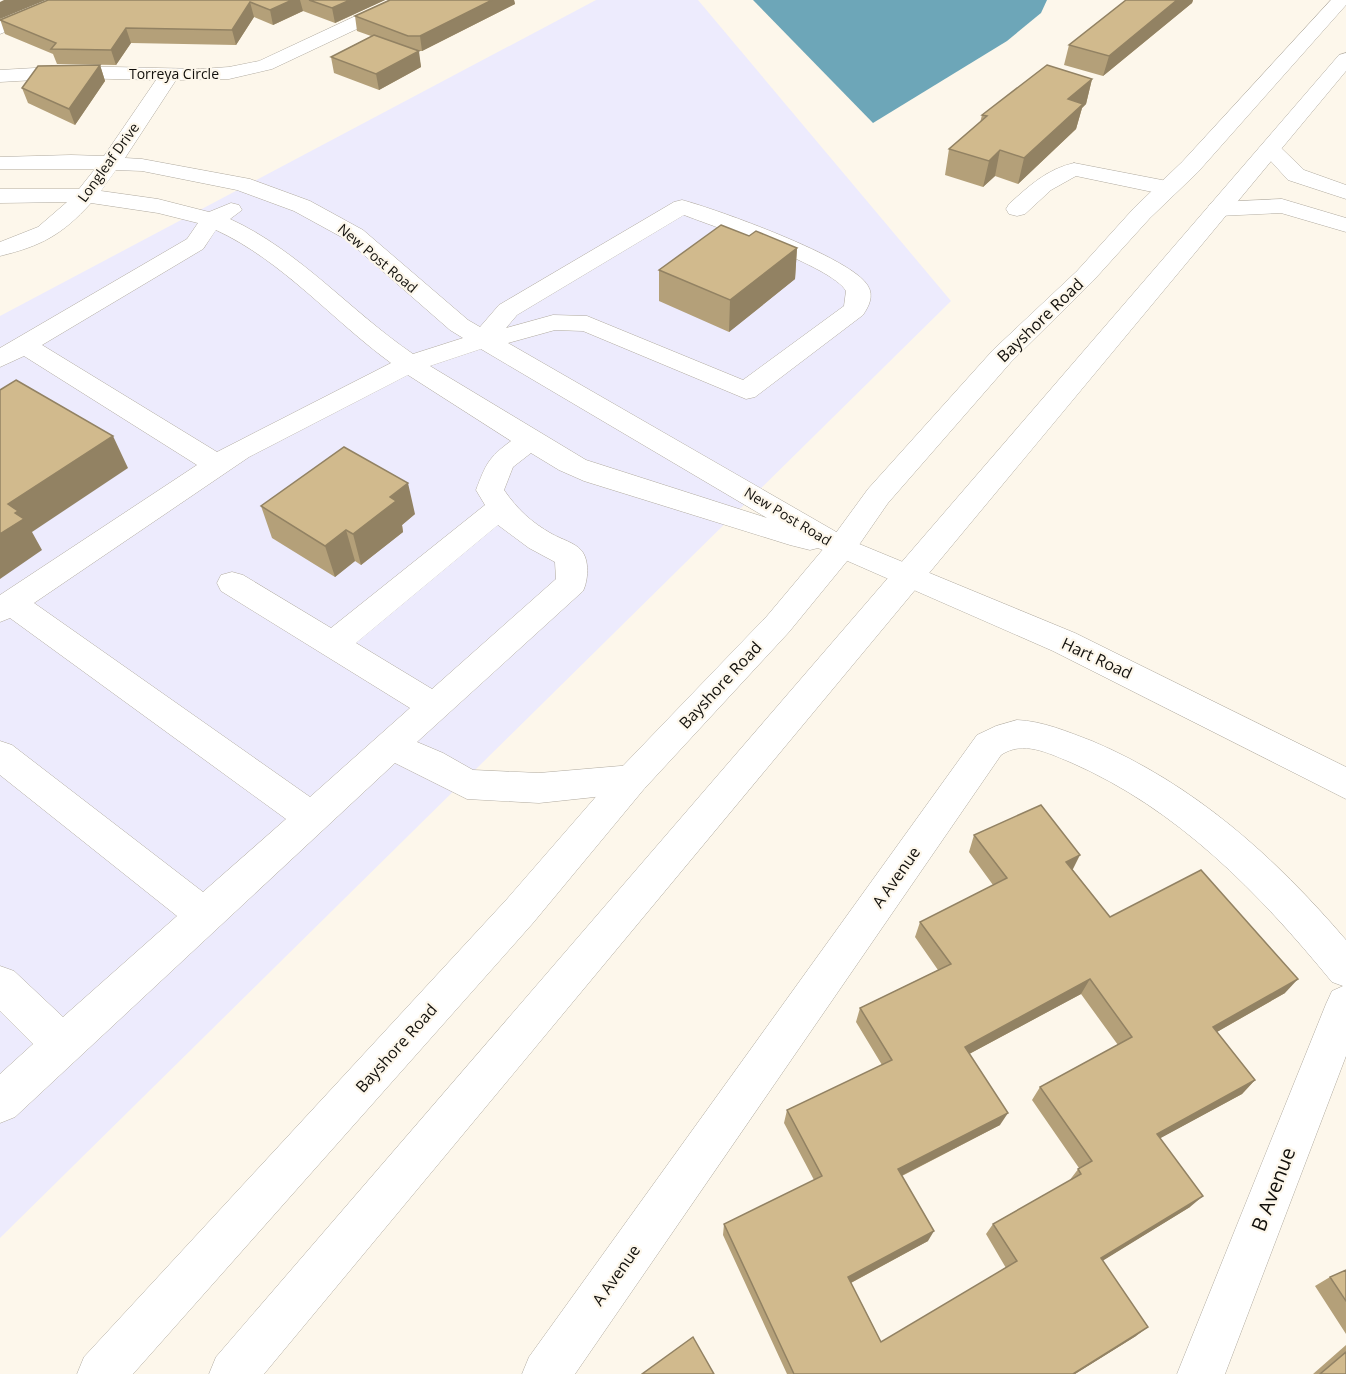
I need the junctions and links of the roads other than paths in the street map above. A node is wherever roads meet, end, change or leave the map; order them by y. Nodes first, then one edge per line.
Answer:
1 (67, 0) edge
2 (404, 0) edge
3 (1341, 0) edge
4 (0, 28) edge
5 (1346, 59) edge
6 (170, 75) junction
7 (0, 76) edge
8 (1270, 148) junction
9 (0, 163) edge
10 (109, 163) junction
11 (1167, 188) junction
12 (267, 192) junction
13 (1346, 192) edge
14 (0, 196) edge
15 (84, 198) junction
16 (1017, 209) dead end
17 (1218, 209) junction
18 (211, 220) junction
19 (1346, 225) edge
20 (0, 249) edge
21 (483, 340) junction
22 (24, 345) junction
23 (0, 359) edge
24 (411, 363) junction
25 (530, 440) junction
26 (217, 465) junction
27 (501, 507) junction
28 (841, 548) junction
29 (908, 577) junction
30 (232, 583) dead end
31 (5, 606) edge
32 (332, 645) junction
33 (434, 707) junction
34 (390, 746) junction
35 (0, 755) edge
36 (632, 779) junction
37 (1346, 784) edge
38 (312, 817) junction
39 (204, 915) junction
40 (1346, 969) edge
41 (0, 984) edge
42 (1346, 1004) edge
43 (63, 1045) junction
44 (0, 1102) edge
45 (101, 1374) edge
46 (233, 1374) edge
47 (546, 1374) edge
48 (1201, 1374) edge

1 - 4 street
2 - 6 street, Torreya Circle
3 - 11 street, Bayshore Road
5 - 8 street
6 - 7 street, Torreya Circle
6 - 10 street, Longleaf Drive
8 - 13 street
8 - 17 street
9 - 10 street, New Post Road
10 - 12 street, New Post Road
10 - 15 street, Longleaf Drive
11 - 16 street
11 - 28 street, Bayshore Road
12 - 18 street
12 - 21 street, New Post Road
14 - 15 street, New Post Road
15 - 18 street, New Post Road
15 - 20 street, Longleaf Drive
17 - 19 street
17 - 29 street
18 - 22 street
18 - 24 street, New Post Road
21 - 21 street
21 - 24 street
21 - 28 street, New Post Road
22 - 23 street
22 - 26 street
24 - 25 street, New Post Road
24 - 26 street
25 - 27 street
25 - 28 street, New Post Road
26 - 31 street
27 - 32 street
27 - 33 street
28 - 29 street, Hart Road
28 - 36 street, Bayshore Road
29 - 37 street, Hart Road
29 - 46 street
30 - 32 street
31 - 38 street
32 - 33 street
33 - 34 street
34 - 36 street
34 - 38 street
35 - 39 street
36 - 45 street, Bayshore Road
38 - 39 street
39 - 43 street
40 - 47 street, A Avenue
41 - 43 street
42 - 48 street, B Avenue
43 - 44 street

